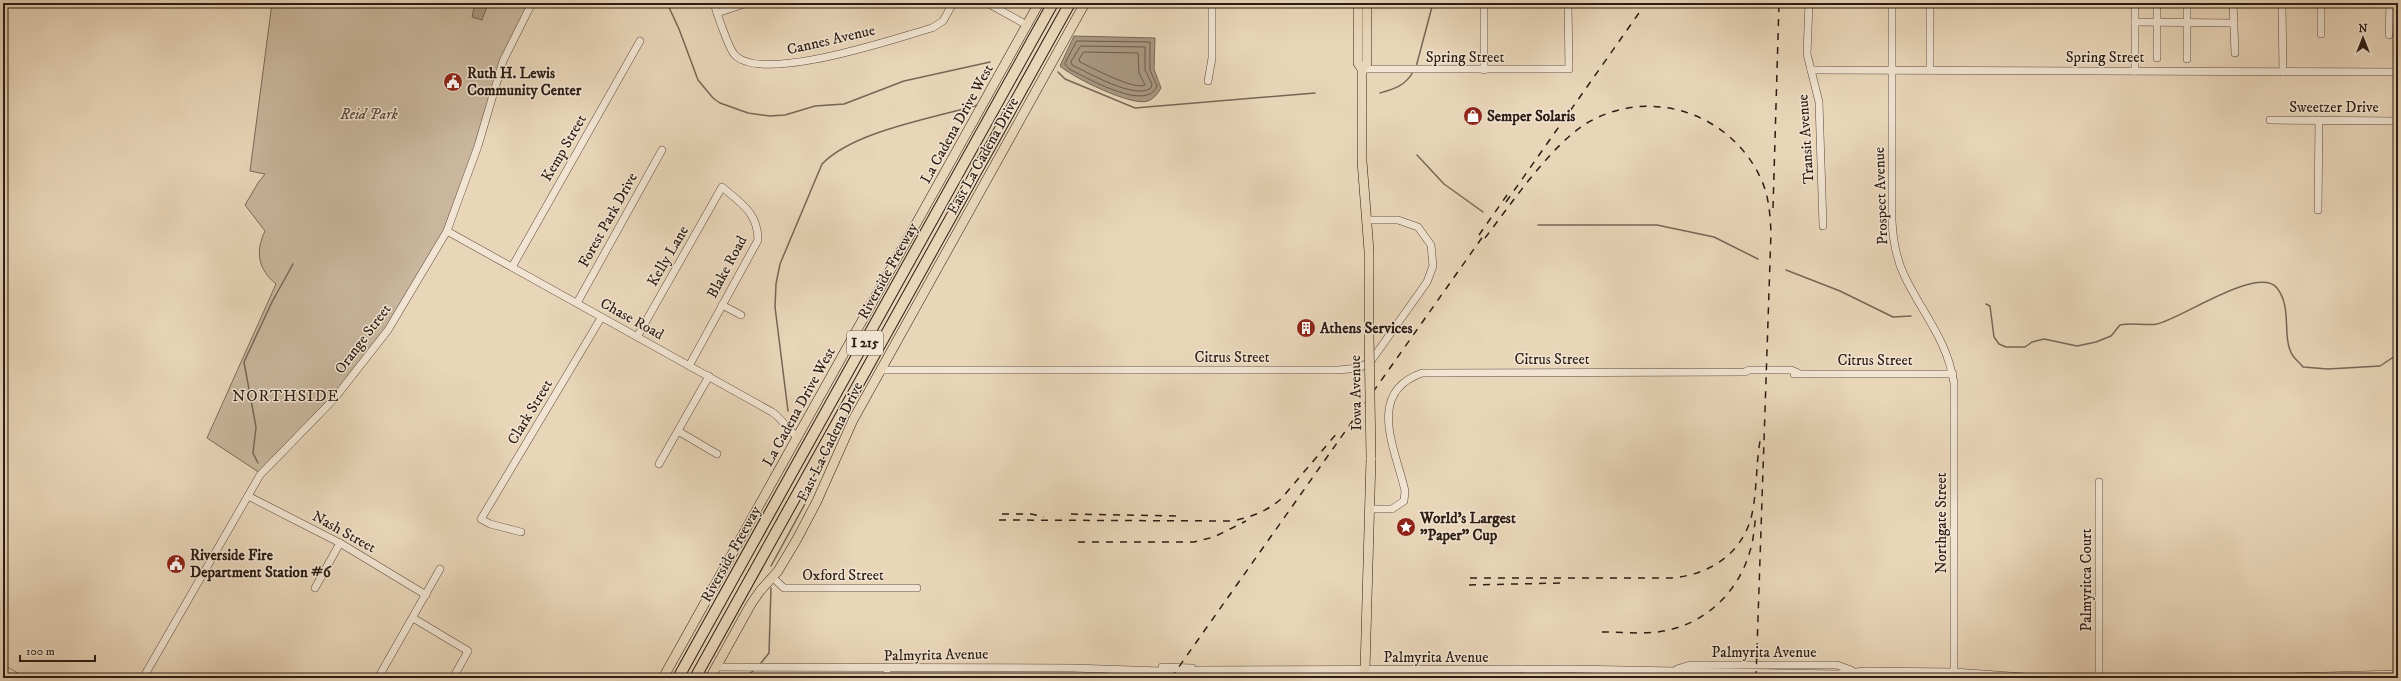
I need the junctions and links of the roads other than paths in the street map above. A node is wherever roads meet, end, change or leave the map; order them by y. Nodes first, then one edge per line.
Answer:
1 (532, 3) edge
2 (714, 3) edge
3 (747, 3) edge
4 (953, 3) edge
5 (987, 3) edge
6 (1040, 3) edge
7 (1070, 3) edge
8 (1076, 3) edge
9 (1085, 3) edge
10 (1212, 3) edge
11 (1358, 3) edge
12 (1367, 3) edge
13 (1484, 3) edge
14 (1568, 3) edge
15 (1809, 3) edge
16 (1892, 3) edge
17 (1930, 3) edge
18 (2135, 3) edge
19 (2157, 3) edge
20 (2187, 3) edge
21 (2233, 3) edge
22 (2282, 3) edge
23 (2321, 3) edge
24 (2390, 3) edge
25 (1052, 5) edge
26 (717, 13) junction
27 (1063, 15) junction
28 (2135, 22) junction
29 (2187, 22) junction
30 (2157, 23) junction
31 (2234, 23) junction
32 (1027, 25) junction
33 (2321, 34) dead end
34 (2389, 35) dead end
35 (640, 41) dead end
36 (2235, 53) dead end
37 (2157, 58) dead end
38 (2187, 59) dead end
39 (1362, 69) junction
40 (1484, 70) junction
41 (1811, 70) junction
42 (1892, 70) junction
43 (1930, 70) junction
44 (2135, 71) junction
45 (2282, 72) junction
46 (2398, 72) edge
47 (1208, 81) dead end
48 (2270, 120) dead end
49 (2319, 120) junction
50 (2398, 121) edge
51 (662, 150) dead end
52 (722, 187) joint
53 (2318, 210) dead end
54 (1368, 220) junction
55 (1823, 226) dead end
56 (448, 231) junction
57 (512, 267) junction
58 (577, 303) junction
59 (722, 305) junction
60 (741, 315) dead end
61 (601, 318) junction
62 (636, 337) junction
63 (689, 366) junction
64 (881, 370) junction
65 (1953, 374) junction
66 (709, 376) junction
67 (678, 430) junction
68 (798, 436) junction
69 (717, 454) dead end
70 (659, 464) dead end
71 (2099, 482) dead end
72 (248, 496) junction
73 (1370, 509) junction
74 (521, 532) dead end
75 (340, 543) junction
76 (440, 570) dead end
77 (772, 577) junction
78 (315, 588) dead end
79 (917, 588) dead end
80 (426, 595) junction
81 (413, 618) junction
82 (716, 667) junction
83 (887, 669) junction
84 (3, 670) edge
85 (1365, 670) junction
86 (1954, 672) junction
87 (2398, 674) edge
88 (17, 678) edge
89 (143, 678) edge
90 (378, 678) edge
91 (453, 678) edge
92 (664, 678) edge
93 (678, 678) edge
94 (695, 678) edge
95 (710, 678) edge
96 (887, 678) edge
97 (1360, 678) edge
98 (1370, 678) edge
99 (2099, 678) edge

1 - 56 street, Orange Street
2 - 26 street, Cannes Avenue
3 - 26 street
4 - 26 street, Cannes Avenue
5 - 32 street
6 - 32 main road, La Cadena Drive West
7 - 27 highway, Riverside Freeway / I 215
8 - 27 highway
9 - 64 main road, East La Cadena Drive
10 - 47 street
11 - 39 main road, Iowa Avenue
12 - 39 main road, Iowa Avenue
13 - 40 street
14 - 40 street, Spring Street
15 - 41 street, Transit Avenue
16 - 42 street, Prospect Avenue
17 - 43 street
18 - 28 street
19 - 30 street
20 - 29 street
21 - 31 street
22 - 45 street
23 - 33 street
24 - 34 street
25 - 93 highway, Riverside Freeway / I 215
27 - 94 highway, Riverside Freeway / I 215
28 - 30 street
28 - 44 street
29 - 30 street
29 - 31 street
29 - 38 street
30 - 37 street
31 - 36 street
32 - 68 main road, La Cadena Drive West
35 - 57 street, Kemp Street
39 - 40 street, Spring Street
39 - 54 main road, Iowa Avenue
41 - 42 street, Spring Street
41 - 55 street, Transit Avenue
42 - 43 street, Spring Street
42 - 65 street, Prospect Avenue
43 - 44 street, Spring Street
44 - 45 street, Spring Street
45 - 46 street, Spring Street
48 - 49 street, Sweetzer Drive
49 - 50 street, Sweetzer Drive
49 - 53 street
51 - 58 street, Forest Park Drive
52 - 59 street, Blake Road
52 - 62 street, Kelly Lane
54 - 64 street, Citrus Street
54 - 73 main road, Iowa Avenue, bridge
56 - 57 street, Chase Road
56 - 72 street, Orange Street
57 - 58 street, Chase Road
58 - 61 street, Chase Road
59 - 60 street
59 - 63 street, Blake Road
61 - 62 street, Chase Road
61 - 74 street, Clark Street
62 - 63 street, Chase Road
63 - 66 street, Chase Road
64 - 77 main road, East La Cadena Drive
65 - 73 street, Citrus Street
65 - 86 street, Northgate Street
66 - 67 street
66 - 68 street, Chase Road
67 - 69 street
67 - 70 street
68 - 92 main road, La Cadena Drive West
71 - 99 street, Palmyritca Court
72 - 75 street, Nash Street
72 - 89 street, Orange Street
73 - 85 main road, Iowa Avenue
75 - 78 street
75 - 80 street, Nash Street
76 - 80 street
77 - 79 street, Oxford Street
77 - 82 main road, East La Cadena Drive
80 - 81 street
81 - 90 street
81 - 91 street
82 - 83 street, Palmyrita Avenue
82 - 95 main road, East La Cadena Drive
83 - 85 street, Palmyrita Avenue
83 - 96 street
84 - 88 main road
85 - 86 street, Palmyrita Avenue
85 - 97 main road
85 - 98 main road
86 - 99 street, Palmyrita Avenue
87 - 99 street, Palmyrita Avenue

